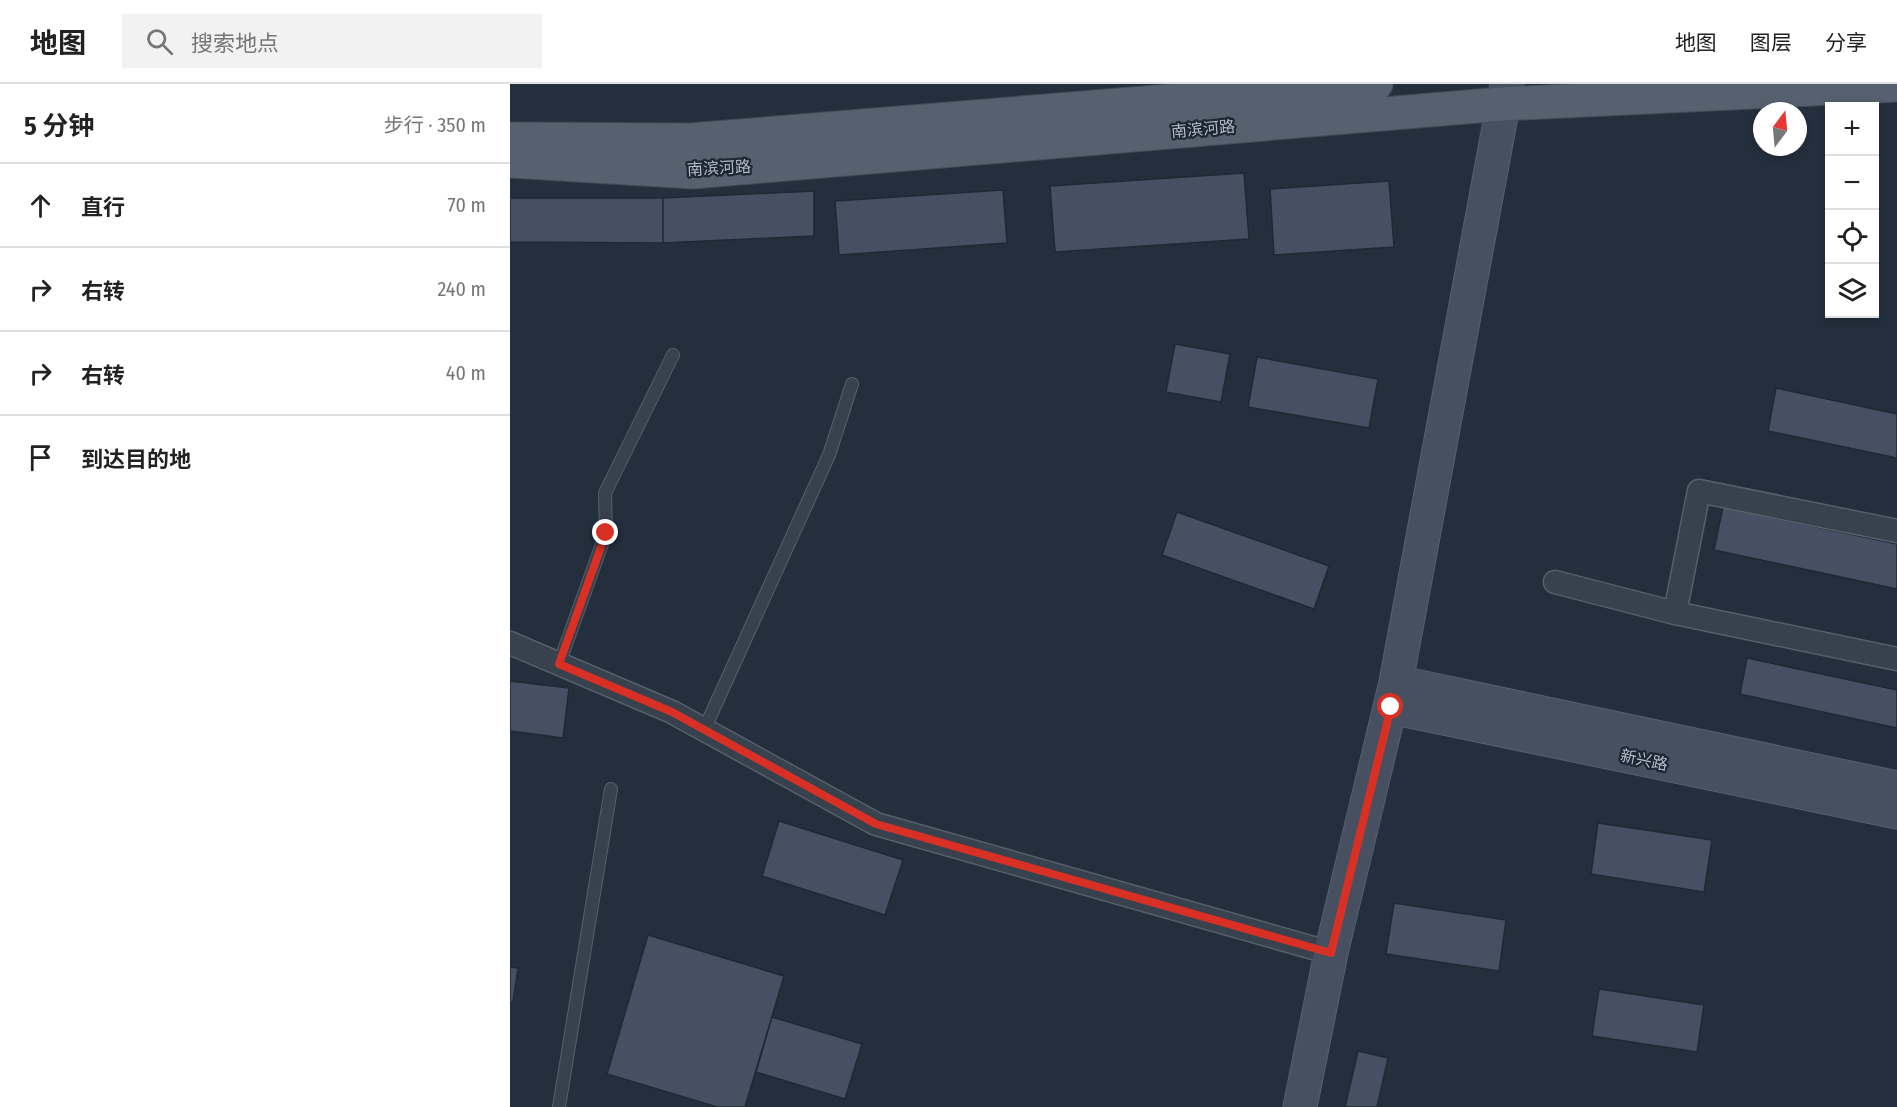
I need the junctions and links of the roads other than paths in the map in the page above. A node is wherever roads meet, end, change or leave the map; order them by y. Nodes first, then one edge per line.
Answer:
1 (1376, 84) edge
2 (1897, 85) edge
3 (1504, 94) edge
4 (510, 139) edge
5 (510, 161) edge
6 (673, 355) dead end
7 (852, 384) dead end
8 (1897, 531) edge
9 (1555, 582) dead end
10 (1675, 613) junction
11 (510, 643) edge
12 (1897, 659) edge
13 (559, 664) junction
14 (1393, 694) junction
15 (704, 730) junction
16 (1897, 788) edge
17 (611, 789) dead end
18 (1897, 812) edge
19 (1331, 953) junction
20 (559, 1107) edge
21 (1300, 1107) edge

1 - 4 main road, 南滨河路
2 - 3 main road, 南滨河路
3 - 5 main road, 南滨河路
3 - 14 main road
6 - 13 lane
7 - 15 lane
8 - 10 street
9 - 10 street
10 - 12 street
11 - 13 street
13 - 15 street
14 - 16 main road, 新兴路
14 - 18 main road, 新兴路
14 - 19 main road
15 - 19 street
17 - 20 lane
19 - 21 main road

